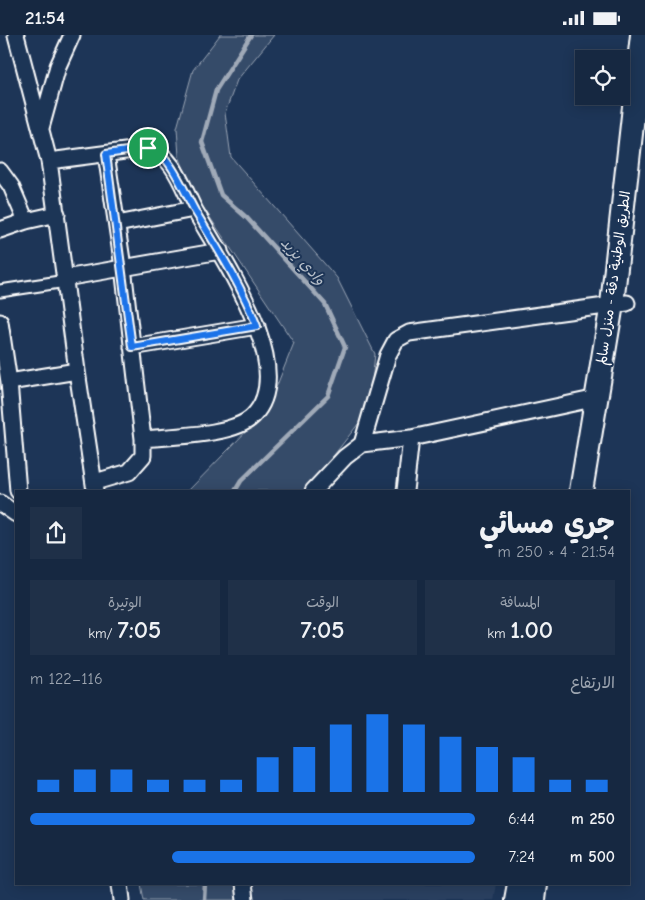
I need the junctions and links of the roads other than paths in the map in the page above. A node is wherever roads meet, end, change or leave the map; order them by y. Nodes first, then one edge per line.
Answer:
1 (16, 35) edge
2 (72, 35) edge
3 (642, 35) edge
4 (41, 131) junction
5 (645, 142) edge
6 (106, 154) junction
7 (49, 161) junction
8 (0, 171) edge
9 (194, 209) junction
10 (57, 215) junction
11 (26, 221) junction
12 (117, 224) junction
13 (0, 230) edge
14 (220, 251) junction
15 (123, 267) junction
16 (65, 279) junction
17 (0, 291) edge
18 (620, 304) junction
19 (0, 323) edge
20 (257, 326) junction
21 (132, 347) junction
22 (76, 371) junction
23 (5, 373) edge
24 (597, 398) junction
25 (411, 438) junction
26 (143, 439) junction
27 (362, 444) junction
28 (95, 487) edge
29 (18, 490) edge
30 (314, 490) edge
31 (404, 490) edge
32 (582, 490) edge
33 (595, 490) edge
34 (0, 503) edge
35 (15, 513) edge
36 (120, 885) edge
37 (243, 885) edge
38 (518, 885) edge
39 (535, 885) edge
40 (122, 900) edge
41 (245, 900) edge
42 (516, 900) edge
43 (533, 900) edge

1 - 4 street
2 - 4 street
3 - 18 main road, الطريق الوطنية دقة - منزل سالم
4 - 7 street
5 - 18 main road, الطريق الوطنية دقة - منزل سالم
6 - 7 street
6 - 9 street
6 - 12 street
7 - 10 street
8 - 11 street
9 - 12 street
9 - 14 street
10 - 11 street
10 - 16 street
11 - 13 street
12 - 15 street
14 - 15 street
14 - 20 street
15 - 16 street
15 - 21 street
16 - 17 street
16 - 22 street
18 - 24 main road, الطريق الوطنية دقة - منزل سالم
18 - 27 street
18 - 33 main road, الطريق الوطنية دقة - منزل سالم
19 - 23 street
20 - 21 street
20 - 26 street
21 - 26 street
22 - 23 street
22 - 28 street
23 - 29 street
24 - 25 street
24 - 32 main road, الطريق الوطنية دقة - منزل سالم
25 - 27 street
25 - 31 street
26 - 28 street
27 - 30 street
34 - 35 street
36 - 40 street
37 - 41 street
38 - 42 main road
39 - 43 main road

